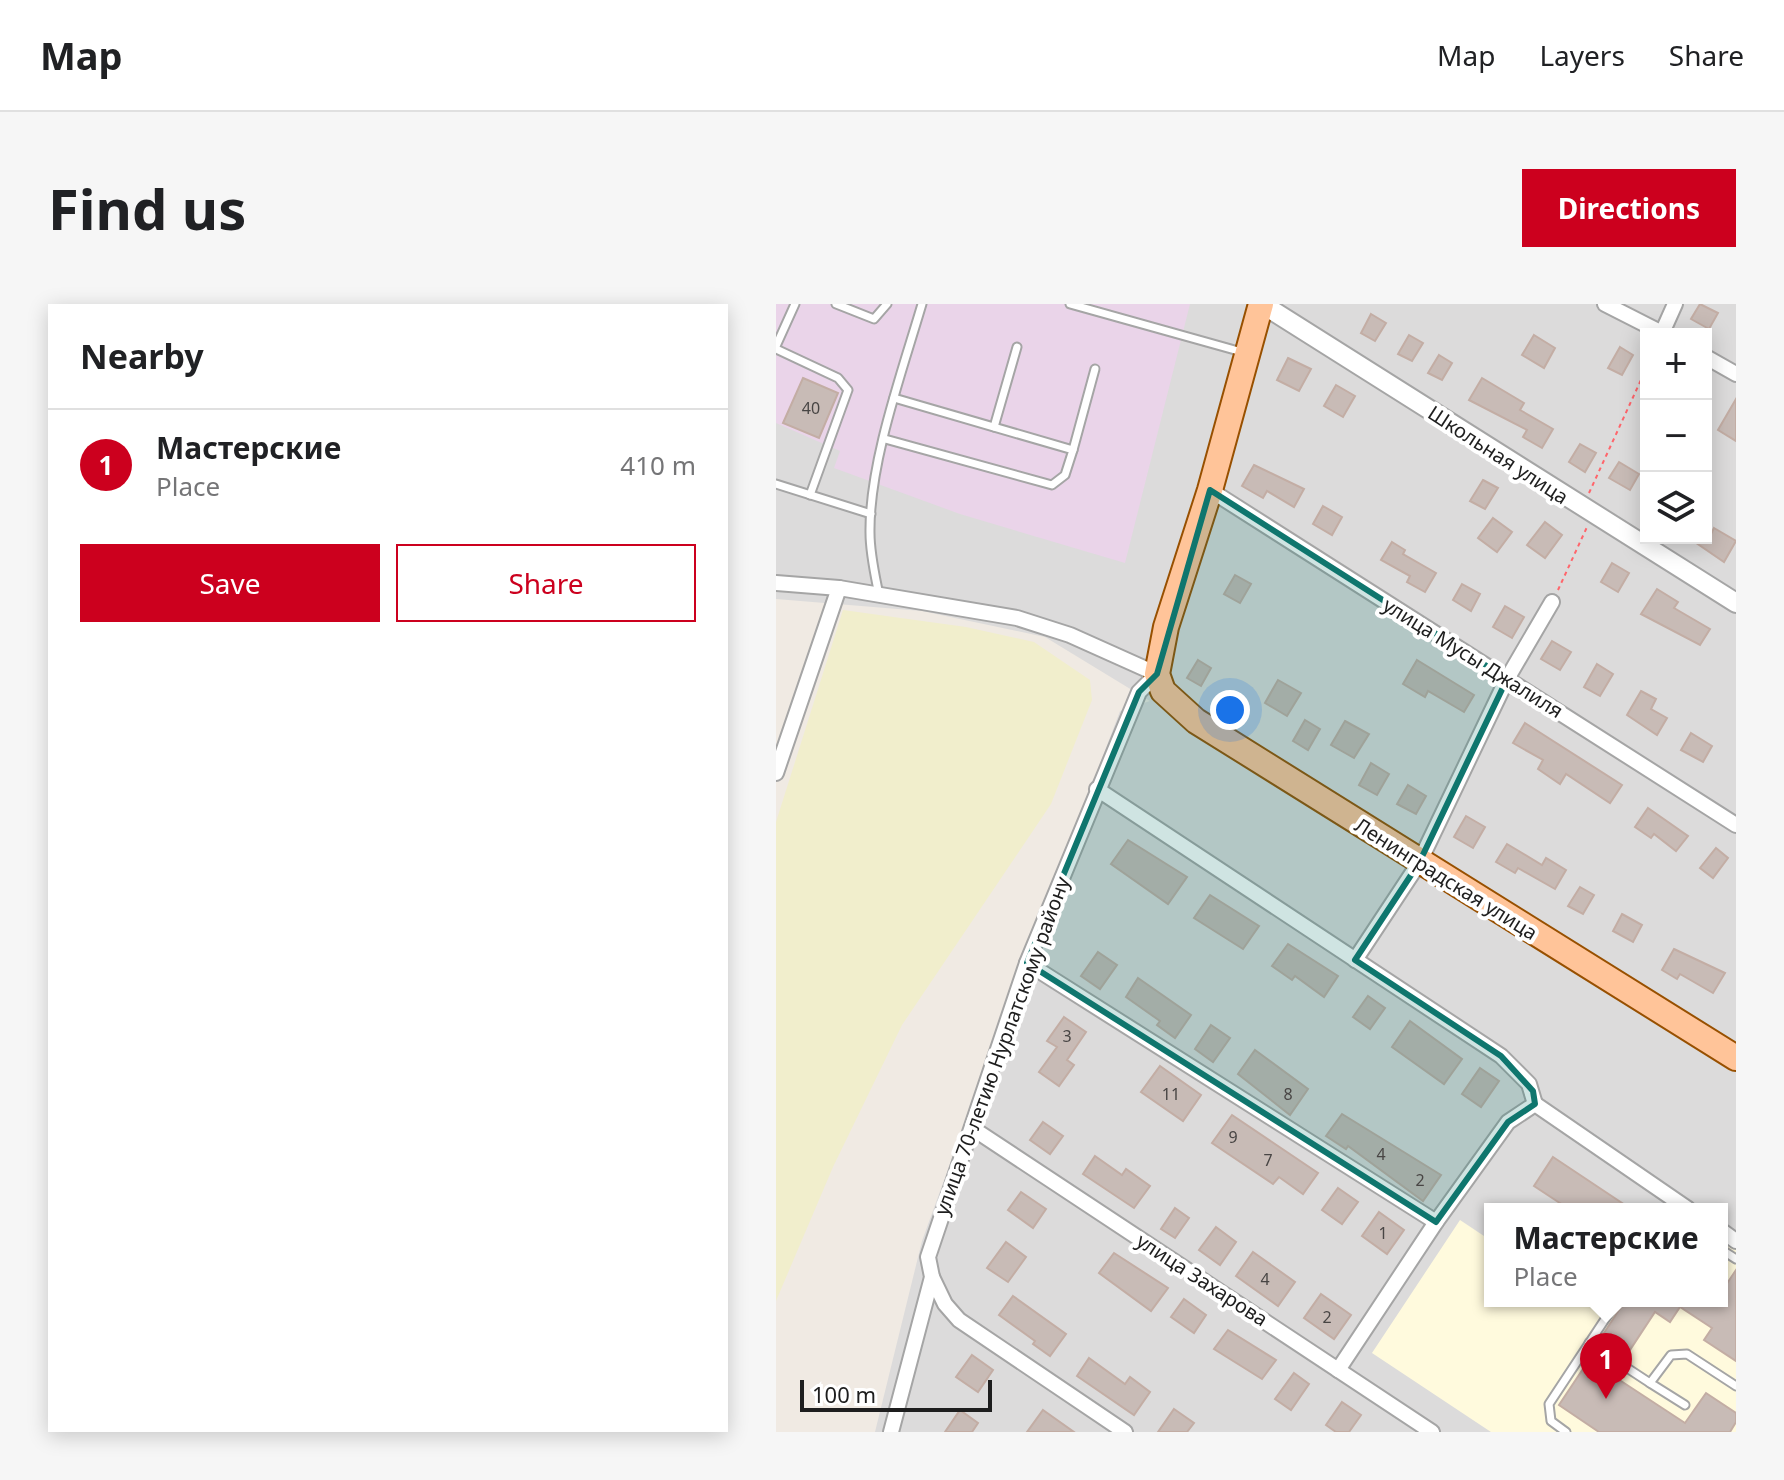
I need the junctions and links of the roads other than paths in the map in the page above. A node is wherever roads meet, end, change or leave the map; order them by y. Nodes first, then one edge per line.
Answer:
1 (795, 304) edge
2 (836, 304) edge
3 (887, 304) edge
4 (922, 304) edge
5 (1070, 304) edge
6 (1262, 304) edge
7 (1605, 304) edge
8 (1675, 304) edge
9 (1651, 328) edge
10 (1665, 328) edge
11 (776, 347) edge
12 (1017, 347) dead end
13 (1248, 353) junction
14 (1712, 360) edge
15 (1095, 369) dead end
16 (1736, 374) edge
17 (894, 398) junction
18 (994, 427) junction
19 (885, 439) junction
20 (1073, 450) junction
21 (776, 484) edge
22 (1210, 490) junction
23 (810, 495) junction
24 (871, 514) junction
25 (778, 584) edge
26 (839, 588) junction
27 (879, 595) junction
28 (1552, 602) road end
29 (1736, 603) edge
30 (1507, 679) junction
31 (1160, 682) junction
32 (776, 773) edge
33 (1097, 789) junction
34 (1736, 825) edge
35 (1419, 863) junction
36 (1355, 960) junction
37 (1027, 963) junction
38 (1736, 1058) edge
39 (1535, 1104) junction
40 (972, 1128) junction
41 (1679, 1203) edge
42 (1436, 1222) junction
43 (932, 1277) junction
44 (1613, 1307) edge
45 (1589, 1343) junction
46 (1338, 1370) junction
47 (1650, 1383) junction
48 (1736, 1386) edge
49 (1685, 1405) dead end
50 (891, 1432) edge
51 (1125, 1432) edge
52 (1432, 1432) edge
53 (1566, 1432) edge

1 - 11 lane
2 - 3 lane
4 - 17 lane
5 - 13 lane
6 - 13 main road, улица 70-летию Нурлатскому району
6 - 29 street, Школьная улица
7 - 9 street
8 - 10 street
11 - 23 lane
12 - 18 lane
13 - 22 main road, улица 70-летию Нурлатскому району
14 - 16 street
15 - 20 lane
17 - 18 lane
17 - 19 lane
18 - 20 lane
19 - 20 lane
19 - 24 lane
21 - 23 lane
22 - 30 street, улица Мусы Джалиля
22 - 31 main road, улица 70-летию Нурлатскому району
23 - 24 lane
24 - 27 lane
25 - 26 street
26 - 27 street
26 - 32 street
27 - 31 street
28 - 30 street
30 - 34 street, улица Мусы Джалиля
30 - 35 street
31 - 33 street, улица 70-летию Нурлатскому району
31 - 35 main road, Ленинградская улица
33 - 36 street
33 - 37 street, улица 70-летию Нурлатскому району
35 - 36 street
35 - 38 main road, Ленинградская улица
36 - 39 street
37 - 40 street, улица 70-летию Нурлатскому району
37 - 42 street
39 - 41 street
39 - 42 street
40 - 43 street, улица 70-летию Нурлатскому району
40 - 46 street, улица Захарова
42 - 46 street
43 - 50 street, улица 70-летию Нурлатскому району
43 - 51 street
44 - 45 lane
45 - 47 lane
45 - 53 lane
46 - 52 street, улица Захарова
47 - 48 lane
47 - 49 lane

